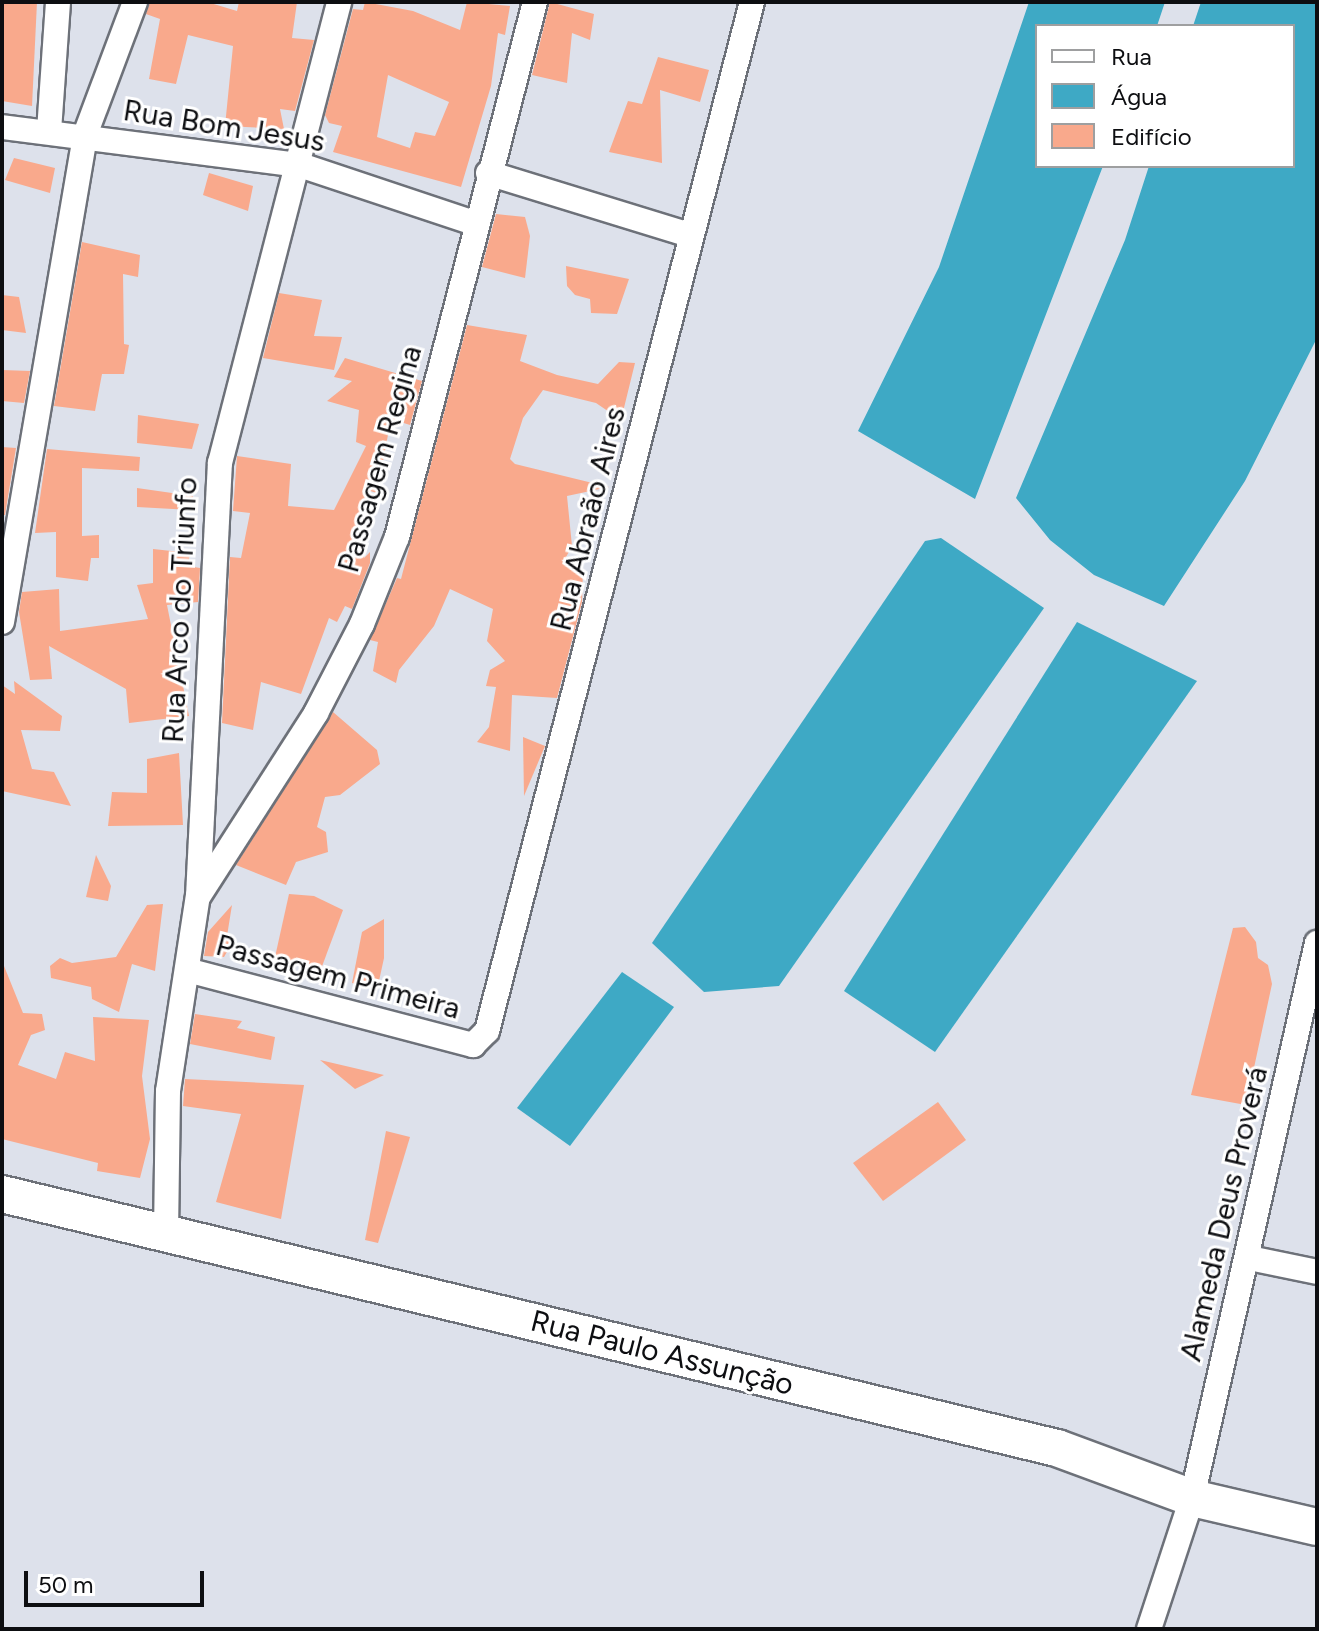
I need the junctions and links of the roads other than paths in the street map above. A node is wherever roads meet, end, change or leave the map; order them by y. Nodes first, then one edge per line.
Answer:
1 (58, 2) edge
2 (135, 2) edge
3 (339, 2) edge
4 (535, 2) edge
5 (752, 2) edge
6 (2, 127) edge
7 (49, 131) junction
8 (85, 135) junction
9 (300, 165) junction
10 (488, 173) junction
11 (477, 224) junction
12 (690, 235) junction
13 (2, 622) edge
14 (198, 896) junction
15 (1317, 943) edge
16 (187, 970) junction
17 (473, 1045) joint
18 (2, 1194) edge
19 (166, 1234) junction
20 (1249, 1258) junction
21 (1317, 1272) edge
22 (1192, 1498) junction
23 (1317, 1527) edge
24 (1149, 1629) edge

1 - 7 street
2 - 8 street
3 - 9 street, Rua Arco do Triunfo
4 - 10 street, Passagem Regina
5 - 12 street, Rua Abraão Aires
6 - 7 street, Rua Bom Jesus
7 - 8 street, Rua Bom Jesus
8 - 9 street, Rua Bom Jesus
8 - 13 street
9 - 11 street, Rua Bom Jesus
9 - 14 street, Rua Arco do Triunfo
10 - 11 street, Passagem Regina
10 - 12 street
11 - 14 street, Passagem Regina
12 - 17 street, Rua Abraão Aires
14 - 16 street, Rua Arco do Triunfo
15 - 20 street, Alameda Deus Proverá
16 - 17 street, Passagem Primeira
16 - 19 street, Rua Arco do Triunfo
18 - 19 street, Rua Paulo Assunção
19 - 22 street, Rua Paulo Assunção
20 - 21 street
20 - 22 street, Alameda Deus Proverá
22 - 23 street, Rua Paulo Assunção
22 - 24 street, Alameda Deus Proverá

